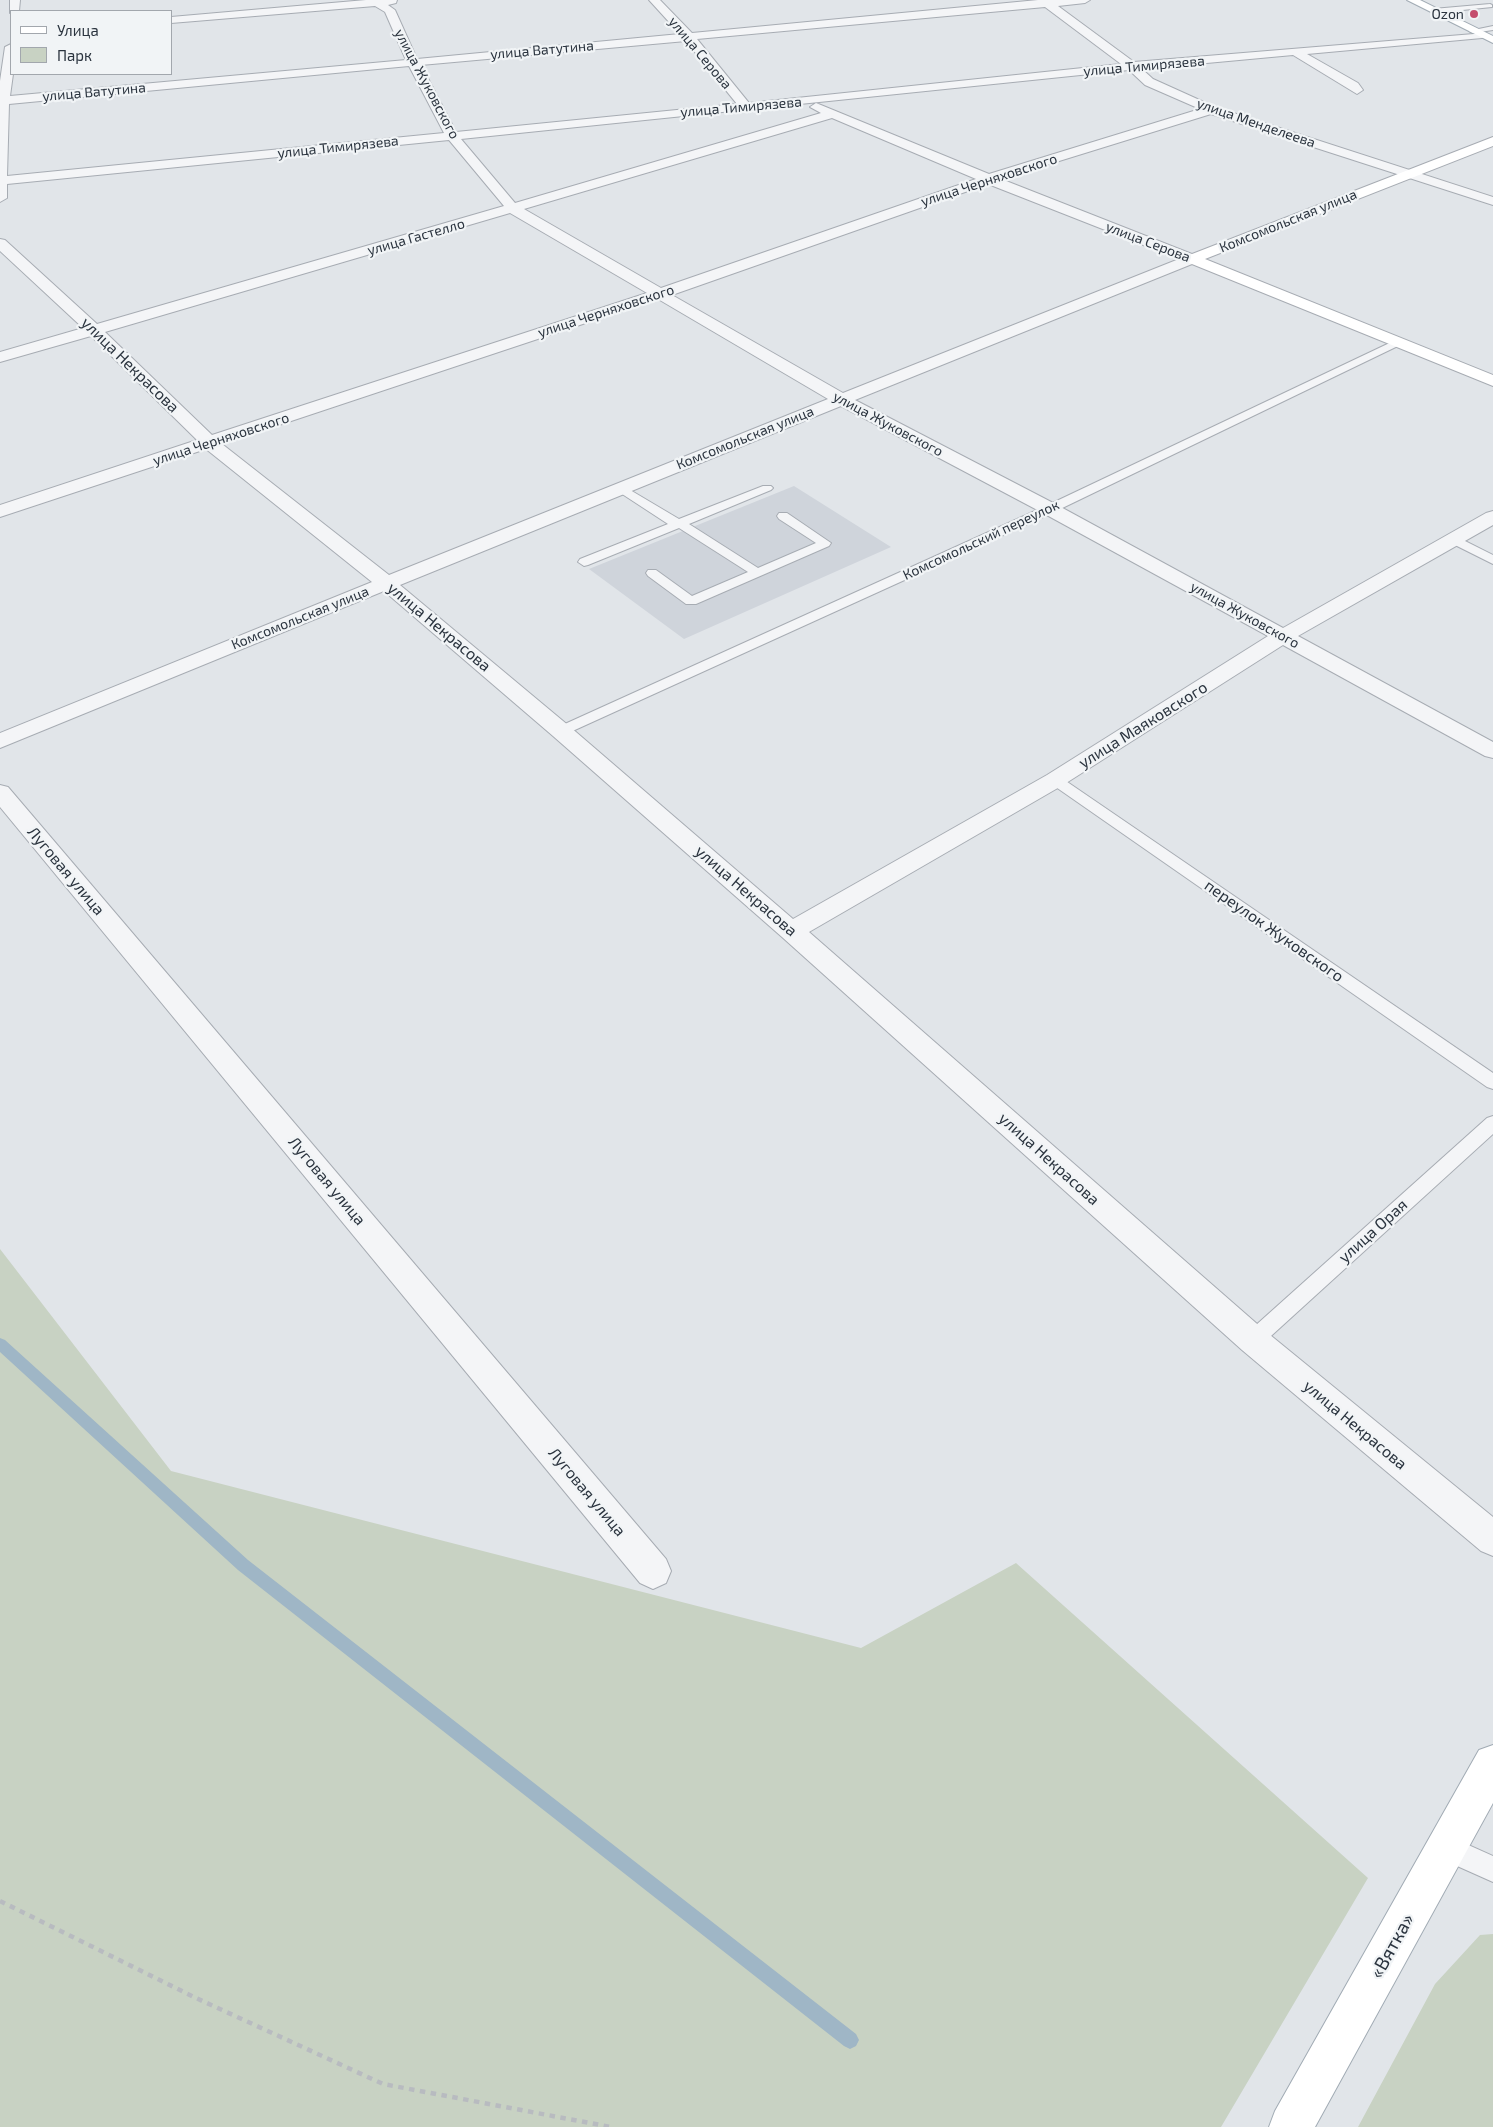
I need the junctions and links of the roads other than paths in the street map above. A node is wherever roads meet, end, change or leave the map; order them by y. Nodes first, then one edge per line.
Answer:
1 (398, 0) edge
2 (654, 0) edge
3 (1085, 0) edge
4 (1412, 0) edge
5 (374, 1) edge
6 (1045, 2) edge
7 (1490, 6) dead end
8 (1433, 11) junction
9 (172, 20) edge
10 (1493, 28) edge
11 (1483, 35) edge
12 (688, 36) junction
13 (1296, 52) junction
14 (10, 53) edge
15 (413, 62) junction
16 (1132, 66) junction
17 (1357, 90) dead end
18 (2, 101) edge
19 (803, 101) junction
20 (745, 106) junction
21 (731, 107) junction
22 (1211, 110) junction
23 (832, 114) junction
24 (452, 136) junction
25 (758, 138) junction
26 (1493, 141) edge
27 (1409, 173) junction
28 (988, 179) junction
29 (1, 180) edge
30 (0, 200) edge
31 (1493, 201) edge
32 (513, 209) junction
33 (0, 243) edge
34 (1192, 259) junction
35 (659, 294) junction
36 (93, 329) junction
37 (1398, 342) junction
38 (0, 357) edge
39 (1493, 381) edge
40 (841, 399) junction
41 (210, 443) junction
42 (620, 488) junction
43 (767, 488) dead end
44 (1050, 509) junction
45 (0, 511) edge
46 (784, 516) dead end
47 (1493, 517) edge
48 (679, 523) junction
49 (1453, 539) junction
50 (1493, 560) edge
51 (584, 562) dead end
52 (652, 573) dead end
53 (757, 573) junction
54 (386, 583) junction
55 (1283, 636) junction
56 (561, 731) junction
57 (0, 742) edge
58 (1493, 751) edge
59 (1055, 780) junction
60 (0, 792) edge
61 (791, 930) junction
62 (1493, 1082) edge
63 (1493, 1123) edge
64 (1253, 1340) junction
65 (1493, 1539) edge
66 (653, 1571) dead end
67 (1493, 1764) edge
68 (1446, 1848) junction
69 (1493, 1869) edge
70 (1291, 2127) edge

1 - 5 street
2 - 12 street, улица Серова
3 - 6 street, улица Ватутина
4 - 8 main road
5 - 9 street
5 - 15 street, улица Жуковского
6 - 12 street, улица Ватутина
6 - 16 street, улица Менделеева
7 - 8 lane
8 - 11 main road
10 - 11 lane
11 - 13 street, улица Тимирязева
12 - 15 street, улица Ватутина
12 - 20 street, улица Серова
13 - 16 street, улица Тимирязева
13 - 17 street
14 - 18 street
15 - 18 street, улица Ватутина
15 - 24 street, улица Жуковского
16 - 19 street, улица Тимирязева
16 - 22 street, улица Менделеева
18 - 29 street
19 - 20 street, улица Тимирязева
19 - 23 street, улица Серова
20 - 21 street, улица Тимирязева
21 - 24 street, улица Тимирязева
21 - 25 street
22 - 27 street, улица Менделеева
22 - 28 street, улица Черняховского
23 - 25 street, улица Гастелло
23 - 28 street, улица Серова
24 - 29 street, улица Тимирязева
24 - 32 street, улица Жуковского
25 - 32 street, улица Гастелло
26 - 27 main road, Комсомольская улица
27 - 31 street, улица Менделеева
27 - 34 main road, Комсомольская улица
28 - 34 street, улица Серова
28 - 35 street, улица Черняховского
29 - 30 street
32 - 35 street, улица Жуковского
32 - 36 street, улица Гастелло
33 - 36 street, улица Некрасова
34 - 37 main road, улица Серова
34 - 40 street, Комсомольская улица
35 - 40 street, улица Жуковского
35 - 41 street, улица Черняховского
36 - 38 street, улица Гастелло
36 - 41 street, улица Некрасова
37 - 39 main road, улица Серова
37 - 44 lane, Комсомольский переулок
40 - 42 street, Комсомольская улица
40 - 44 street, улица Жуковского
41 - 45 street, улица Черняховского
41 - 54 street, улица Некрасова
42 - 48 lane
42 - 54 street, Комсомольская улица
43 - 48 lane
44 - 55 street, улица Жуковского
44 - 56 lane, Комсомольский переулок
46 - 53 lane
47 - 49 street, улица Маяковского
48 - 51 lane
48 - 53 lane
49 - 50 lane
49 - 55 street, улица Маяковского
52 - 53 lane
54 - 56 street, улица Некрасова
54 - 57 street, Комсомольская улица
55 - 58 street, улица Жуковского
55 - 59 street, улица Маяковского
56 - 61 street, улица Некрасова
59 - 61 street, улица Маяковского
59 - 62 lane, переулок Жуковского
60 - 66 street, Луговая улица
61 - 64 street, улица Некрасова
63 - 64 lane, улица Орая
64 - 65 street, улица Некрасова
67 - 68 main road, «Вятка»
68 - 69 lane
68 - 70 main road, «Вятка»

